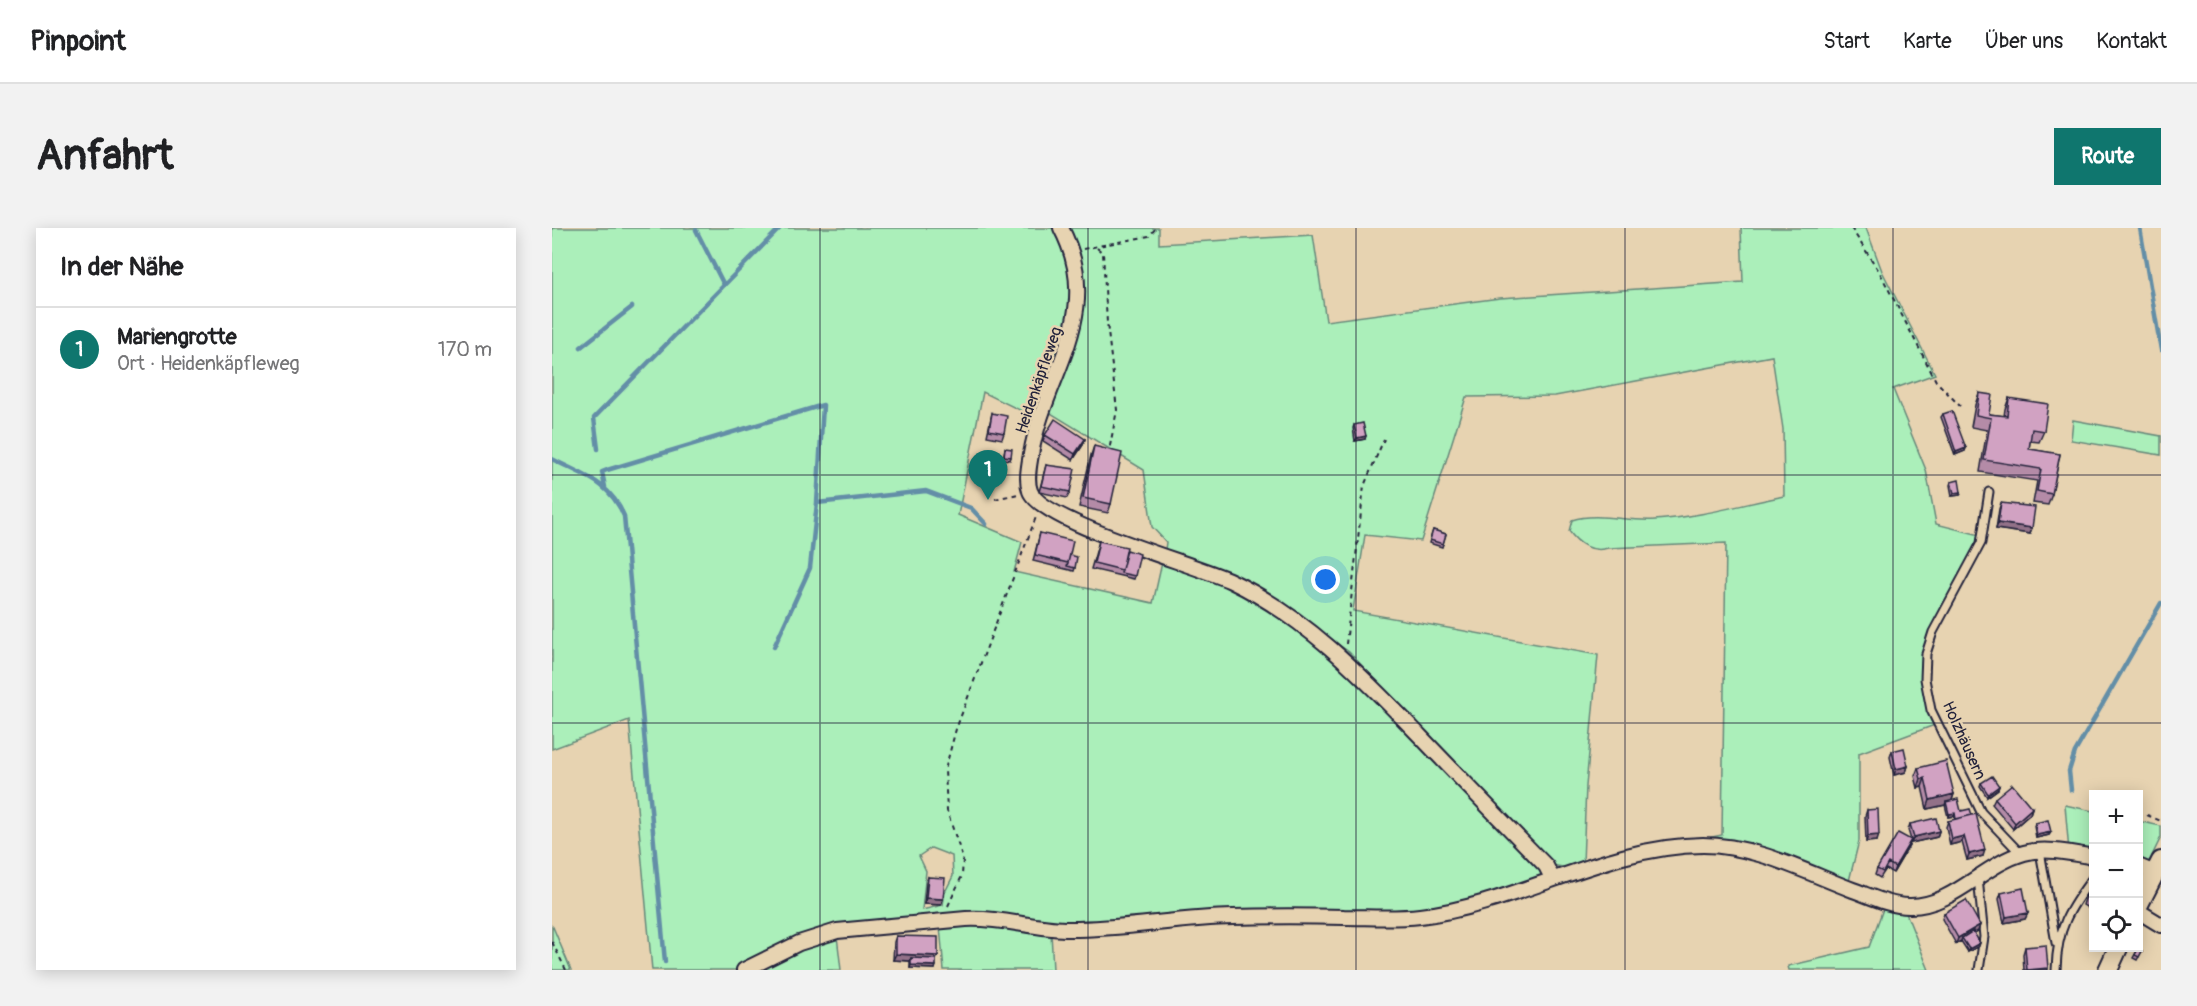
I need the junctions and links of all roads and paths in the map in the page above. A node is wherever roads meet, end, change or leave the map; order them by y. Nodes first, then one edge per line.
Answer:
1 (1061, 228) edge
2 (1156, 228) edge
3 (1851, 228) edge
4 (1960, 406) dead end
5 (1384, 439) dead end
6 (1108, 456) edge
7 (1030, 492) junction
8 (1989, 492) dead end
9 (995, 499) dead end
10 (1041, 506) junction
11 (1345, 659) junction
12 (2147, 815) dead end
13 (2161, 821) edge
14 (2040, 851) junction
15 (2021, 854) junction
16 (2089, 856) edge
17 (2151, 867) edge
18 (1978, 875) junction
19 (1552, 878) junction
20 (2089, 882) edge
21 (2141, 898) edge
22 (2143, 914) edge
23 (942, 922) junction
24 (2161, 925) edge
25 (552, 942) edge
26 (2057, 945) junction
27 (2116, 952) edge
28 (566, 970) edge
29 (744, 970) edge
30 (1979, 970) edge
31 (2056, 970) edge
32 (2108, 970) edge

1 - 7 street, Heidenkäpfleweg
2 - 6 path
3 - 4 path
5 - 11 path
7 - 9 path
7 - 10 street
8 - 15 lane, Holzhäusern
10 - 11 street
10 - 23 path
11 - 19 street
12 - 13 path
14 - 15 street
14 - 16 street
14 - 26 lane
15 - 18 street
17 - 21 main road
18 - 19 street
18 - 30 lane
19 - 23 street
20 - 26 lane
22 - 24 street
23 - 29 street
25 - 28 path
26 - 31 lane
27 - 32 main road

